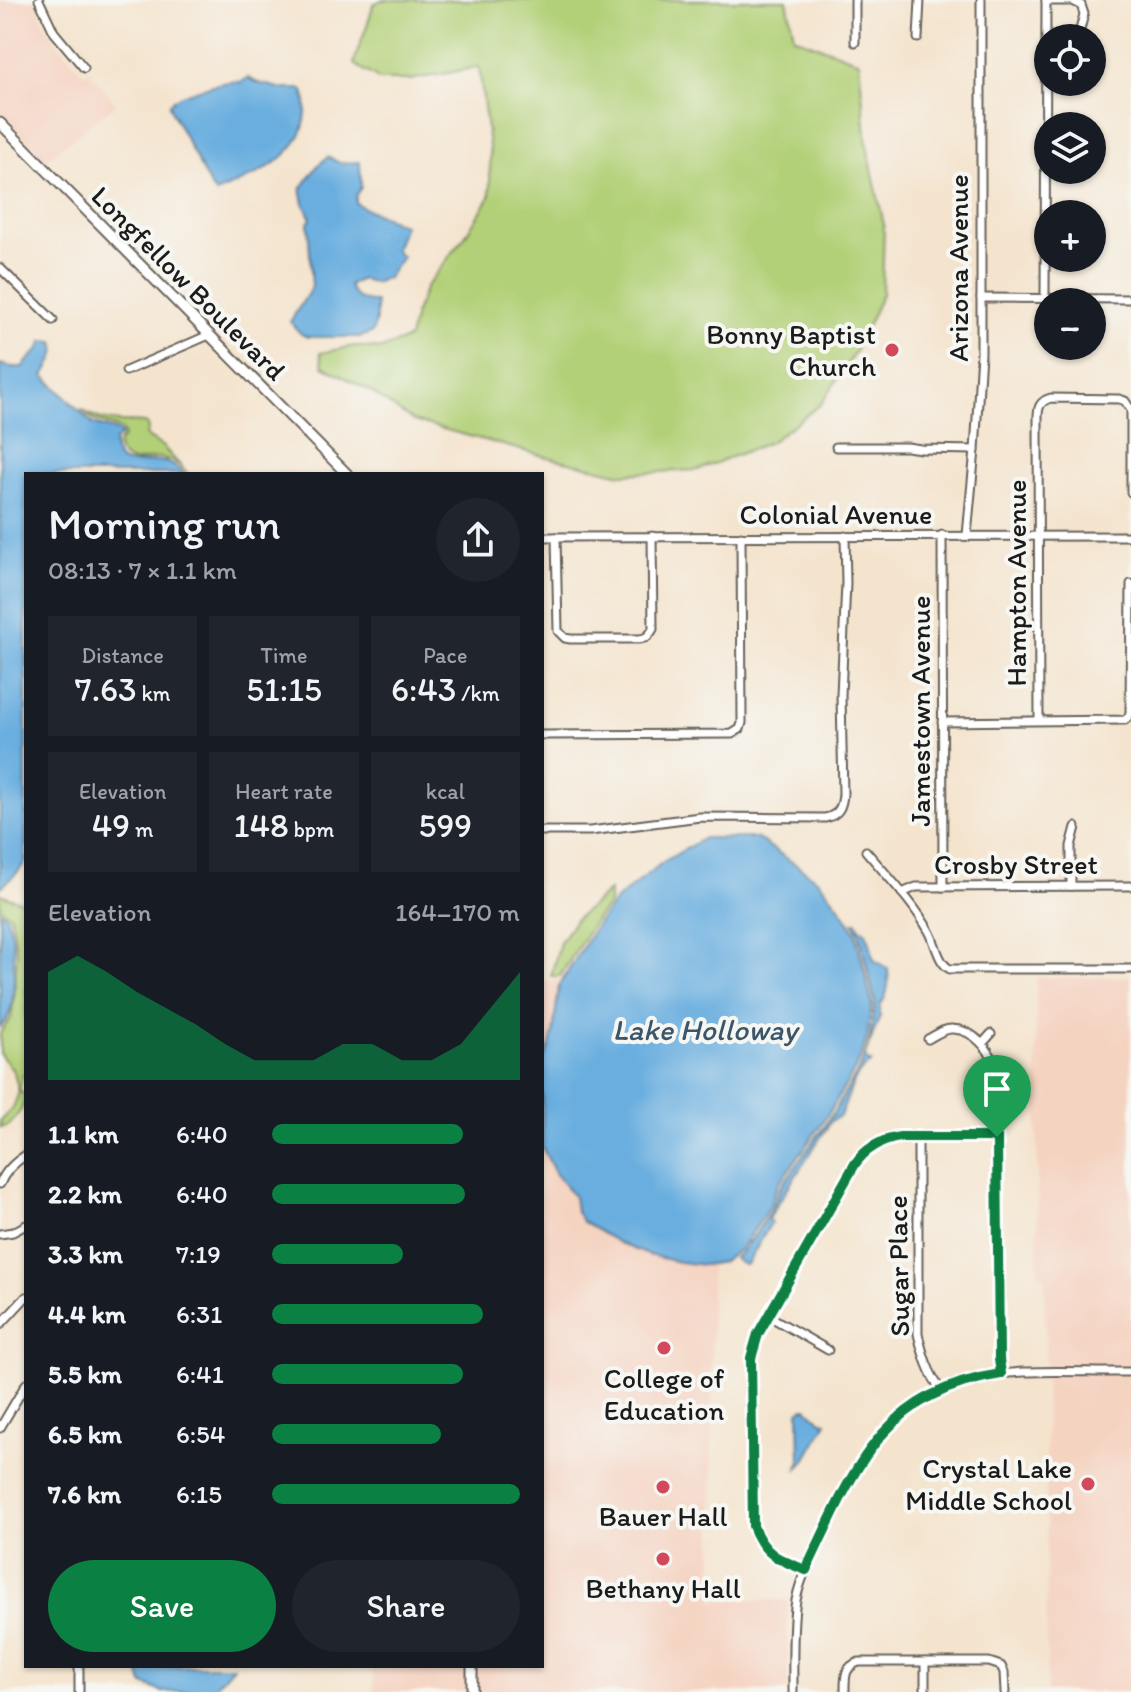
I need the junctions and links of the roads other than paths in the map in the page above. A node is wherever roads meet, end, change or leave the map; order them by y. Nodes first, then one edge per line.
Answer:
1 (39, 0) edge
2 (855, 0) edge
3 (920, 0) edge
4 (981, 0) edge
5 (1046, 0) edge
6 (1046, 24) edge
7 (1082, 24) edge
8 (918, 38) dead end
9 (855, 42) dead end
10 (84, 68) dead end
11 (1047, 96) edge
12 (0, 123) edge
13 (0, 268) edge
14 (1045, 288) edge
15 (981, 298) junction
16 (1034, 298) edge
17 (1106, 299) edge
18 (1131, 299) edge
19 (53, 320) dead end
20 (209, 335) junction
21 (126, 371) dead end
22 (1131, 417) edge
23 (836, 447) dead end
24 (975, 450) junction
25 (345, 472) edge
26 (1131, 492) edge
27 (942, 535) junction
28 (967, 535) junction
29 (652, 536) junction
30 (741, 536) junction
31 (845, 536) junction
32 (1039, 536) junction
33 (1131, 536) edge
34 (544, 537) edge
35 (556, 537) junction
36 (1131, 584) edge
37 (1039, 720) junction
38 (942, 722) junction
39 (544, 735) edge
40 (1076, 827) dead end
41 (544, 831) edge
42 (866, 851) dead end
43 (1071, 886) junction
44 (1131, 886) edge
45 (943, 887) junction
46 (902, 893) junction
47 (1131, 969) edge
48 (991, 1034) dead end
49 (928, 1039) dead end
50 (982, 1044) junction
51 (918, 1137) junction
52 (997, 1137) junction
53 (24, 1156) edge
54 (0, 1184) edge
55 (24, 1226) edge
56 (0, 1234) edge
57 (24, 1299) edge
58 (769, 1316) junction
59 (0, 1325) edge
60 (828, 1350) dead end
61 (1131, 1372) edge
62 (1001, 1374) junction
63 (24, 1388) edge
64 (941, 1390) junction
65 (1, 1428) edge
66 (806, 1570) junction
67 (925, 1662) junction
68 (79, 1668) edge
69 (472, 1668) edge
70 (79, 1692) edge
71 (472, 1692) edge
72 (793, 1692) edge
73 (845, 1692) edge
74 (925, 1692) edge
75 (1005, 1692) edge

1 - 10 street
2 - 9 street
3 - 8 street
4 - 15 street, Arizona Avenue
5 - 6 street
5 - 7 street
11 - 14 street
12 - 20 street, Longfellow Boulevard
13 - 19 street
15 - 16 street
15 - 24 street, Arizona Avenue
17 - 18 street
20 - 21 street
20 - 25 street, Longfellow Boulevard
22 - 26 street
22 - 32 street, Hampton Avenue
23 - 24 street
24 - 28 street, Arizona Avenue
27 - 28 street, Colonial Avenue
27 - 31 street, Colonial Avenue
27 - 38 street, Jamestown Avenue
28 - 32 street, Colonial Avenue
29 - 30 street, Colonial Avenue
29 - 35 street, Colonial Avenue
29 - 35 street
30 - 31 street, Colonial Avenue
30 - 39 street
31 - 41 street
32 - 33 street, Colonial Avenue
32 - 37 street, Hampton Avenue
34 - 35 street, Colonial Avenue
36 - 37 street
37 - 38 street
38 - 45 street, Jamestown Avenue
40 - 43 street
42 - 46 street
43 - 44 street, Crosby Street
43 - 45 street, Crosby Street
45 - 46 street, Crosby Street
46 - 47 street
48 - 50 street
49 - 50 street
50 - 52 street
51 - 52 street
51 - 58 street
51 - 64 street, Sugar Place
52 - 62 street
53 - 54 street
55 - 56 street
57 - 59 street
58 - 60 street
58 - 66 street
61 - 62 street
62 - 64 street
63 - 65 street
64 - 66 street
66 - 72 street
67 - 73 street
67 - 74 street
67 - 75 street
68 - 70 street
69 - 71 street

